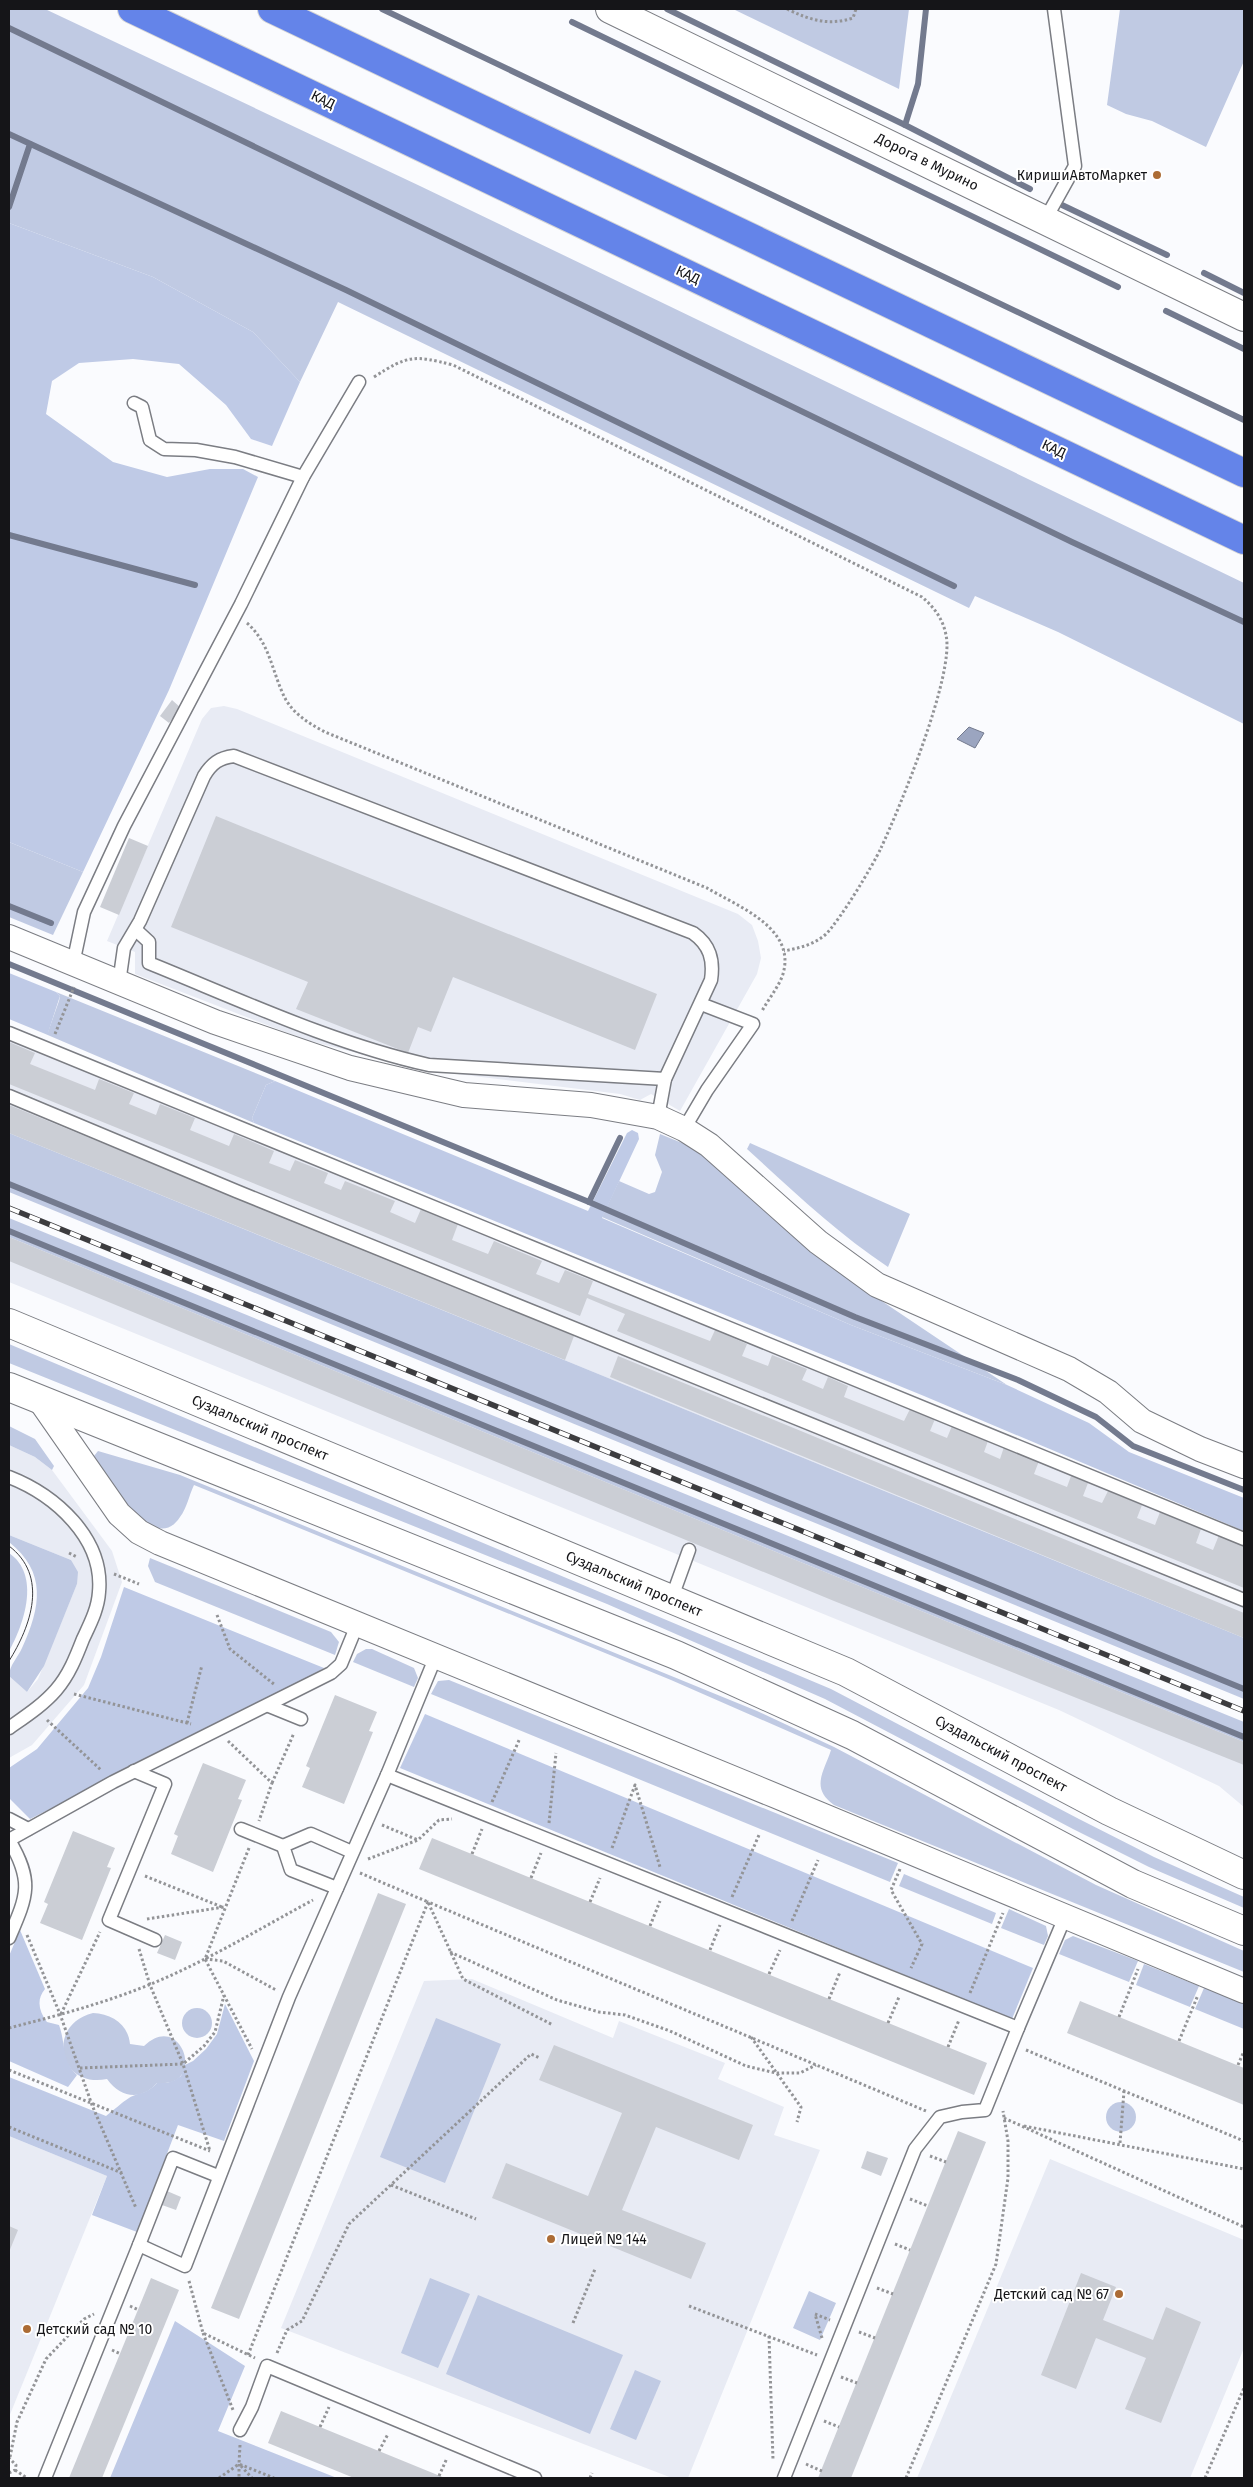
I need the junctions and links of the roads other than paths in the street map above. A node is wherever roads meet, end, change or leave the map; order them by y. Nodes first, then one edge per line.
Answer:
1 (132, 9) edge
2 (272, 9) edge
3 (610, 9) edge
4 (1054, 9) edge
5 (1045, 220) junction
6 (1244, 317) edge
7 (359, 382) dead end
8 (134, 402) dead end
9 (1244, 473) edge
10 (303, 477) junction
11 (1244, 540) edge
12 (136, 930) junction
13 (9, 937) edge
14 (75, 973) junction
15 (119, 983) junction
16 (701, 1004) junction
17 (9, 1033) edge
18 (665, 1079) junction
19 (9, 1096) edge
20 (658, 1117) junction
21 (684, 1129) junction
22 (9, 1323) edge
23 (9, 1387) edge
24 (39, 1399) junction
25 (1244, 1466) edge
26 (9, 1477) edge
27 (1244, 1539) edge
28 (689, 1550) dead end
29 (671, 1600) junction
30 (1244, 1600) edge
31 (357, 1625) junction
32 (436, 1656) junction
33 (269, 1706) junction
34 (300, 1719) road end
35 (9, 1728) edge
36 (134, 1771) junction
37 (387, 1775) junction
38 (9, 1819) edge
39 (28, 1829) junction
40 (241, 1829) dead end
41 (9, 1840) edge
42 (283, 1846) junction
43 (352, 1852) junction
44 (1244, 1875) edge
45 (337, 1888) junction
46 (1065, 1917) junction
47 (1244, 1931) edge
48 (9, 1938) edge
49 (155, 1940) dead end
50 (1244, 1991) edge
51 (1018, 2028) junction
52 (218, 2176) junction
53 (139, 2245) junction
54 (240, 2430) road end
55 (45, 2478) edge
56 (536, 2478) edge
57 (784, 2478) edge

1 - 11 highway, КАД
2 - 9 highway
3 - 5 main road, Дорога в Мурино
4 - 5 lane
5 - 6 main road, Дорога в Мурино
7 - 10 lane
8 - 10 lane
10 - 14 lane
12 - 15 lane
12 - 16 lane
12 - 18 lane
13 - 14 street
14 - 15 street
15 - 20 street
16 - 18 lane
16 - 21 lane
17 - 27 lane
18 - 20 lane
19 - 30 lane
20 - 21 street
21 - 25 street
22 - 29 main road, Суздальский проспект
23 - 24 main road
24 - 31 street
24 - 47 main road
26 - 35 lane
28 - 29 lane
29 - 44 main road, Суздальский проспект
31 - 32 street
31 - 33 lane
32 - 37 lane
32 - 46 street
33 - 34 lane
33 - 36 lane
36 - 39 lane
36 - 49 lane
37 - 43 lane
37 - 51 lane
38 - 39 lane
39 - 41 lane
40 - 42 lane
41 - 48 lane
42 - 43 lane
42 - 45 lane
43 - 45 lane
45 - 52 lane
46 - 50 street
46 - 51 lane
51 - 57 lane
52 - 53 lane
52 - 53 lane
53 - 55 lane
54 - 56 lane

